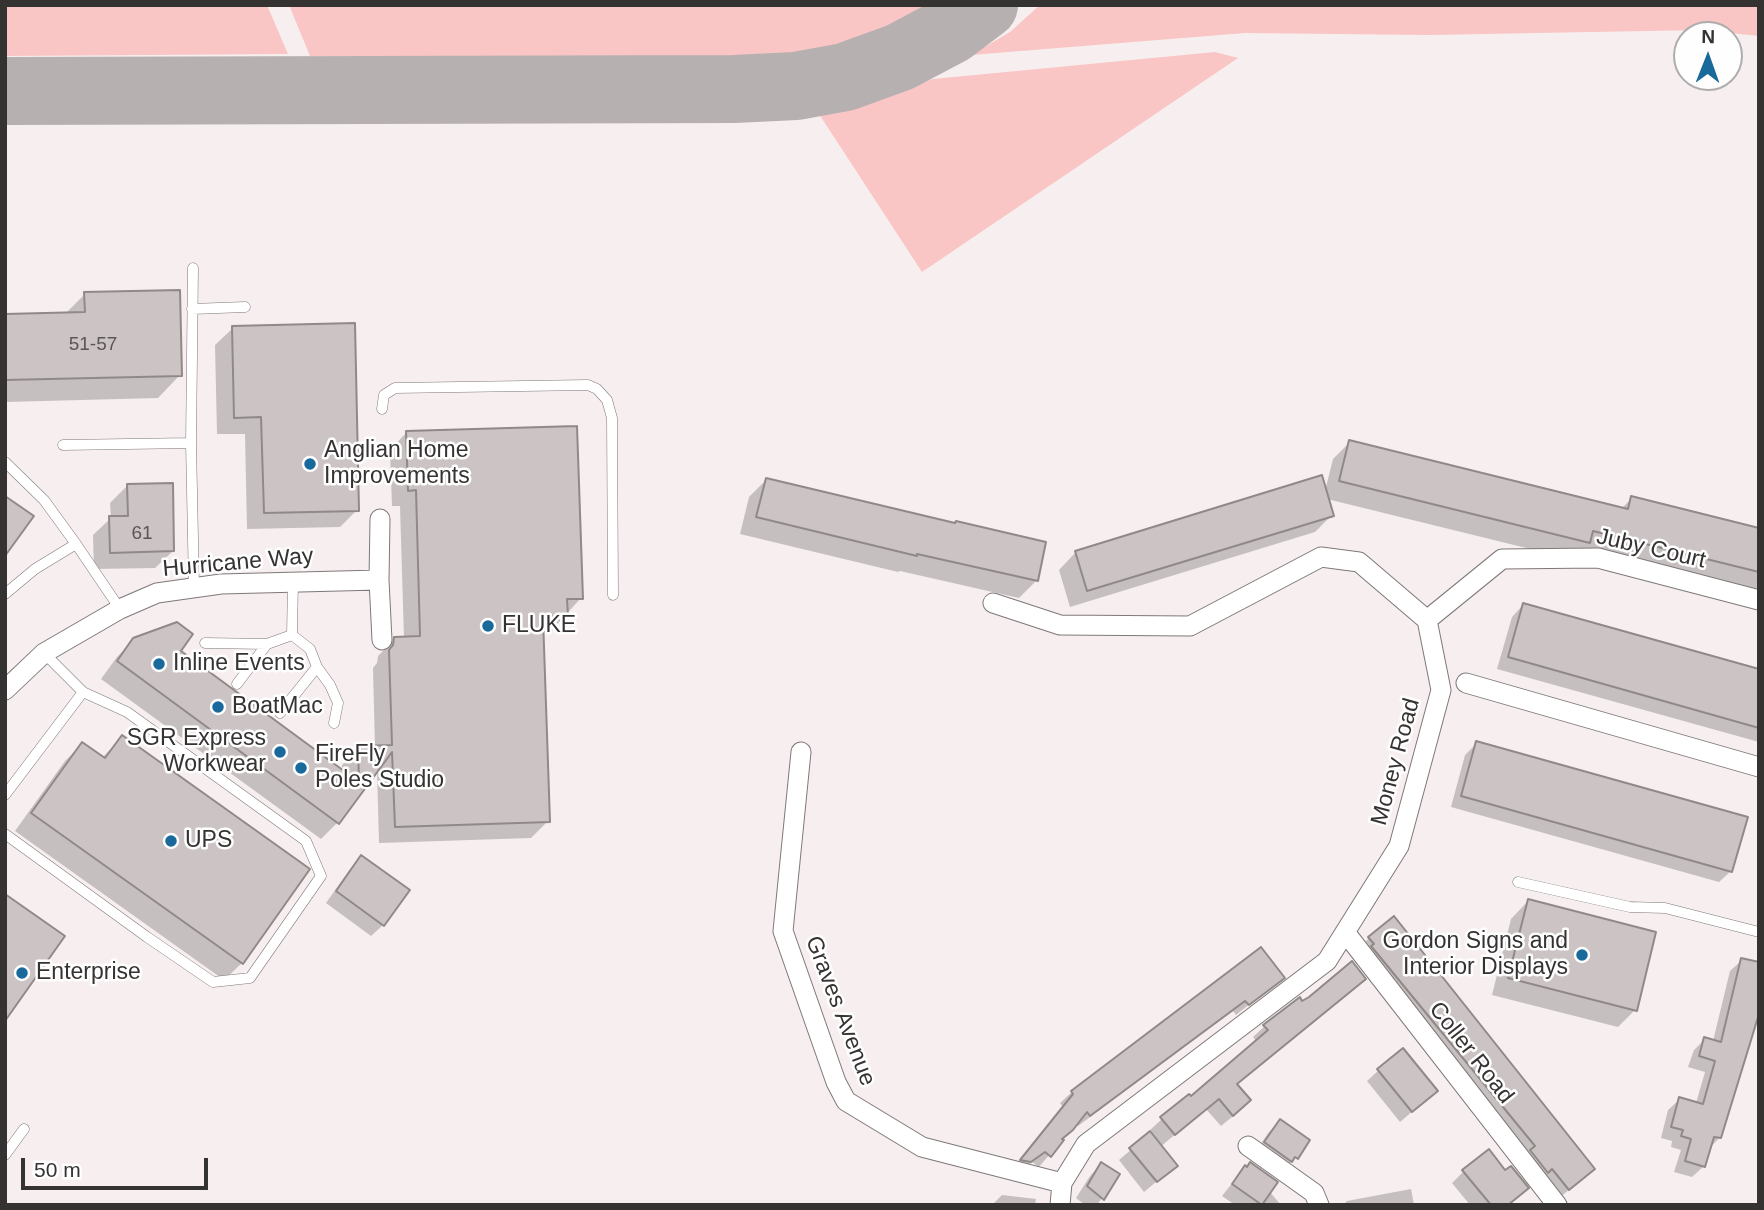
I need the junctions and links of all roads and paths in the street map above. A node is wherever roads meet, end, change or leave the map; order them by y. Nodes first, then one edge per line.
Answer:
1 (193, 268) dead end
2 (245, 307) dead end
3 (192, 309) junction
4 (382, 410) dead end
5 (191, 443) junction
6 (63, 445) dead end
7 (5, 462) edge
8 (380, 519) dead end
9 (76, 544) junction
10 (379, 580) junction
11 (293, 581) junction
12 (194, 587) junction
13 (5, 594) edge
14 (613, 595) dead end
15 (1759, 600) edge
16 (993, 603) dead end
17 (120, 609) junction
18 (1427, 620) junction
19 (292, 635) junction
20 (382, 640) dead end
21 (205, 643) dead end
22 (267, 644) junction
23 (44, 653) junction
24 (317, 667) junction
25 (1466, 683) dead end
26 (237, 684) dead end
27 (5, 690) edge
28 (83, 692) junction
29 (280, 713) dead end
30 (334, 723) dead end
31 (801, 752) dead end
32 (1759, 767) edge
33 (5, 795) edge
34 (5, 834) edge
35 (1518, 881) dead end
36 (1345, 932) junction
37 (1759, 932) edge
38 (23, 1129) dead end
39 (1248, 1146) dead end
40 (5, 1154) edge
41 (1062, 1183) junction
42 (1060, 1205) edge
43 (1320, 1205) edge
44 (1557, 1205) edge

1 - 3 lane
2 - 3 lane
3 - 5 lane
4 - 14 lane
5 - 6 lane
5 - 12 lane
7 - 9 lane
8 - 10 street
9 - 13 lane
9 - 17 lane
10 - 11 street, Hurricane Way
10 - 20 street
11 - 12 street, Hurricane Way
11 - 19 lane
12 - 17 street, Hurricane Way
15 - 18 street, Juby Court
16 - 18 street
17 - 23 street, Hurricane Way
18 - 36 street, Money Road
19 - 22 lane
19 - 24 lane
21 - 22 lane
22 - 26 lane
23 - 27 street, Hurricane Way
23 - 28 lane
24 - 29 lane
24 - 30 lane
25 - 32 street
28 - 33 lane
28 - 34 lane
31 - 41 street, Graves Avenue
35 - 37 lane
36 - 41 street, Money Road
36 - 44 street, Coller Road
38 - 40 lane
39 - 43 street
41 - 42 street, Money Road

